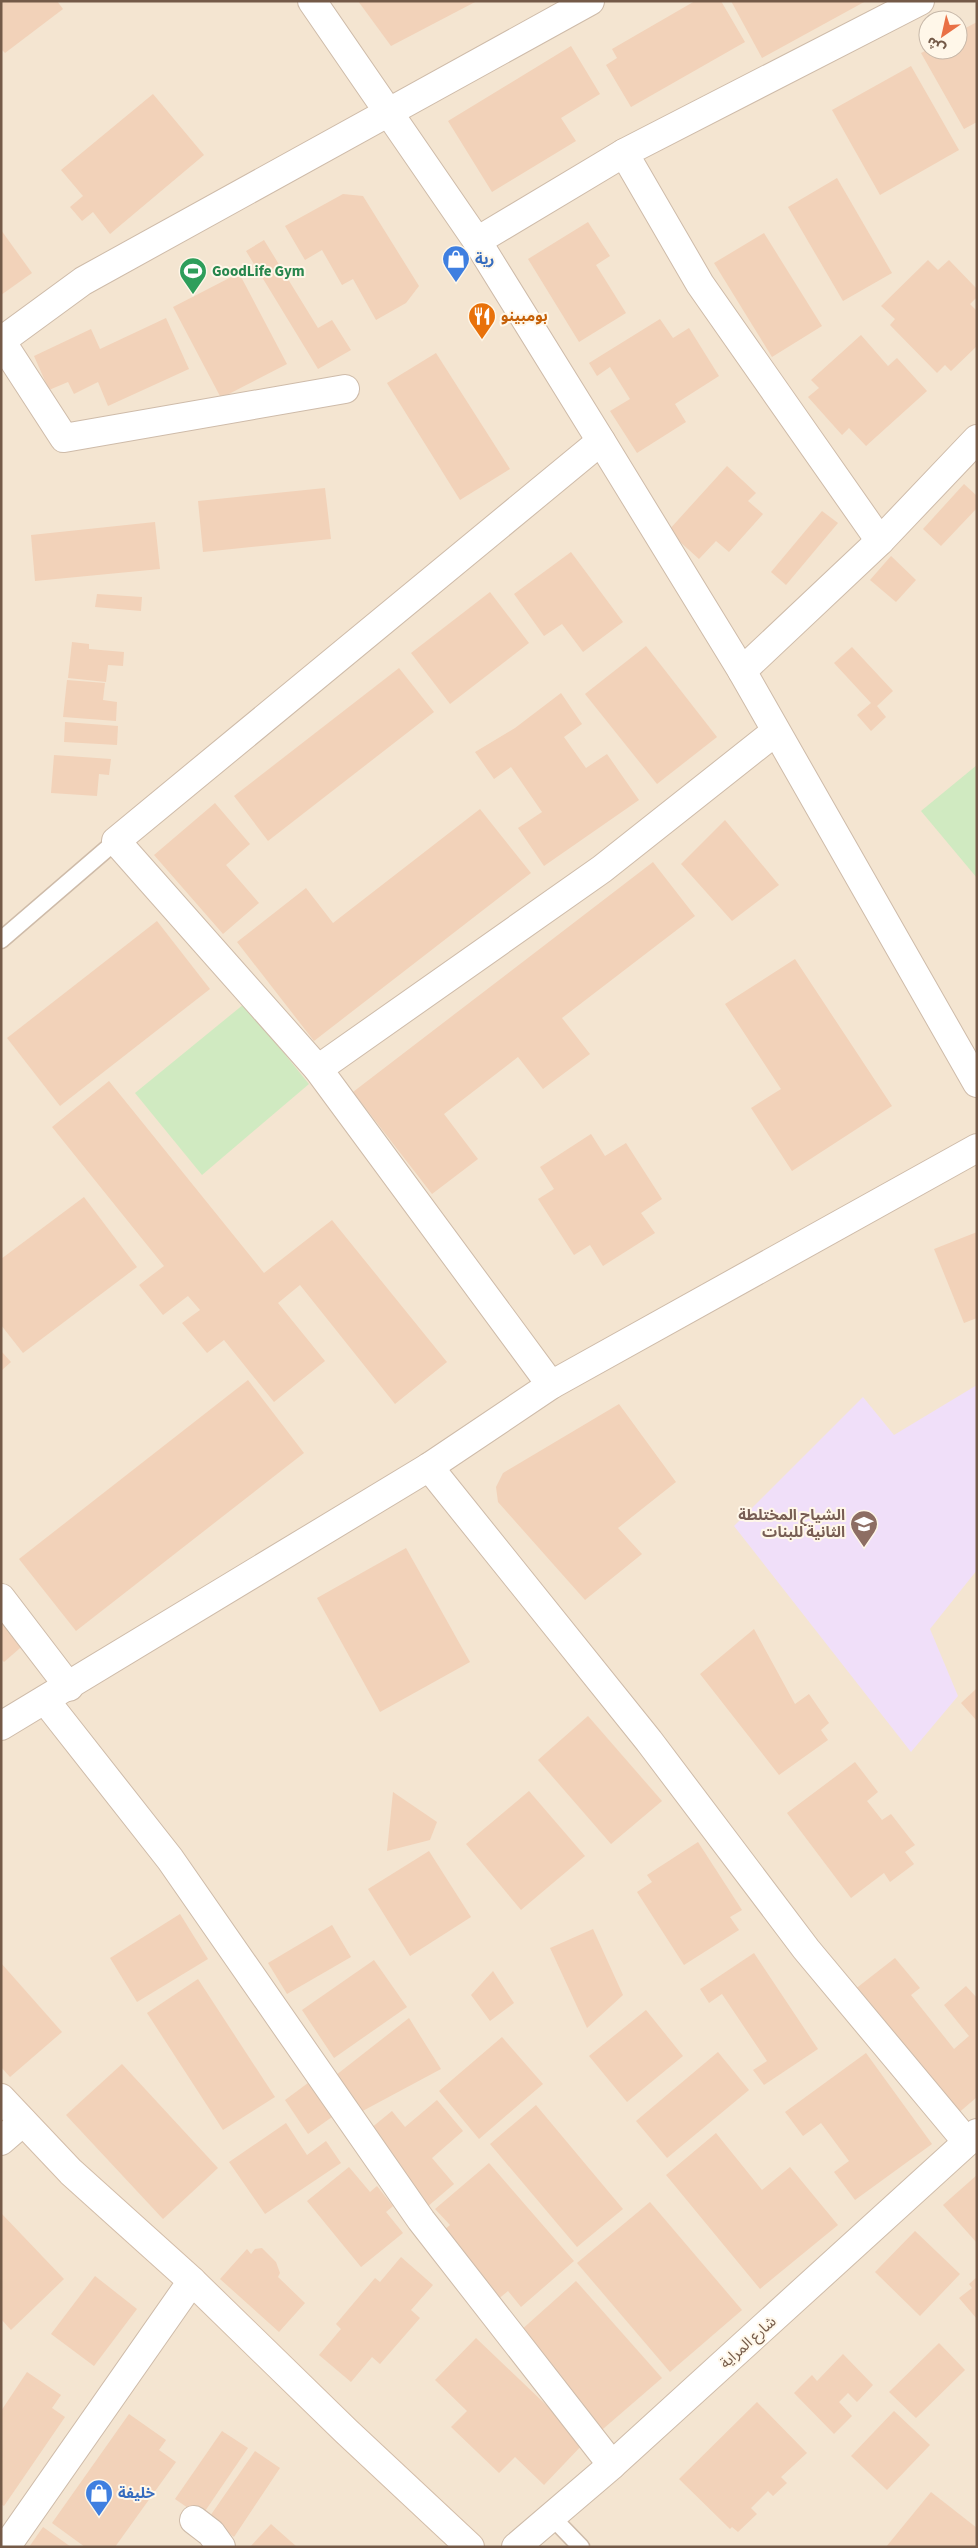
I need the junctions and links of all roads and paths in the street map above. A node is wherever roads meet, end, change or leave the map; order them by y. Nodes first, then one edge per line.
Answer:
1 (312, 1) edge
2 (590, 1) edge
3 (920, 1) edge
4 (387, 113) junction
5 (624, 153) junction
6 (477, 241) junction
7 (345, 389) dead end
8 (977, 439) edge
9 (601, 441) junction
10 (880, 541) junction
11 (742, 672) junction
12 (775, 732) junction
13 (116, 841) junction
14 (1, 940) edge
15 (318, 1069) junction
16 (977, 1083) edge
17 (977, 1148) edge
18 (551, 1385) junction
19 (428, 1467) junction
20 (1, 1598) edge
21 (69, 1687) junction
22 (45, 1700) junction
23 (1, 1726) edge
24 (1, 2098) edge
25 (23, 2122) junction
26 (972, 2138) edge
27 (1, 2141) edge
28 (192, 2281) junction
29 (612, 2465) junction
30 (551, 2516) junction
31 (194, 2520) dead end
32 (6, 2547) edge
33 (221, 2547) edge
34 (470, 2547) edge
35 (516, 2547) edge
36 (581, 2547) edge

1 - 4 street
2 - 4 street
3 - 5 street
4 - 6 street
4 - 7 street
5 - 6 street
5 - 10 street
6 - 9 street
8 - 10 street
9 - 11 street
9 - 13 street
10 - 11 street
11 - 12 street
12 - 15 street
12 - 16 street
13 - 14 lane
13 - 15 street
15 - 18 street
17 - 18 street
18 - 19 street
19 - 21 street
19 - 26 street
20 - 21 street
21 - 22 street
22 - 23 street
22 - 29 street
24 - 25 street
25 - 27 street
25 - 28 street
26 - 29 street, شارع المراية
28 - 32 street
28 - 34 street
29 - 30 street, شارع المراية
30 - 35 street, شارع المراية
30 - 36 lane
31 - 33 street

